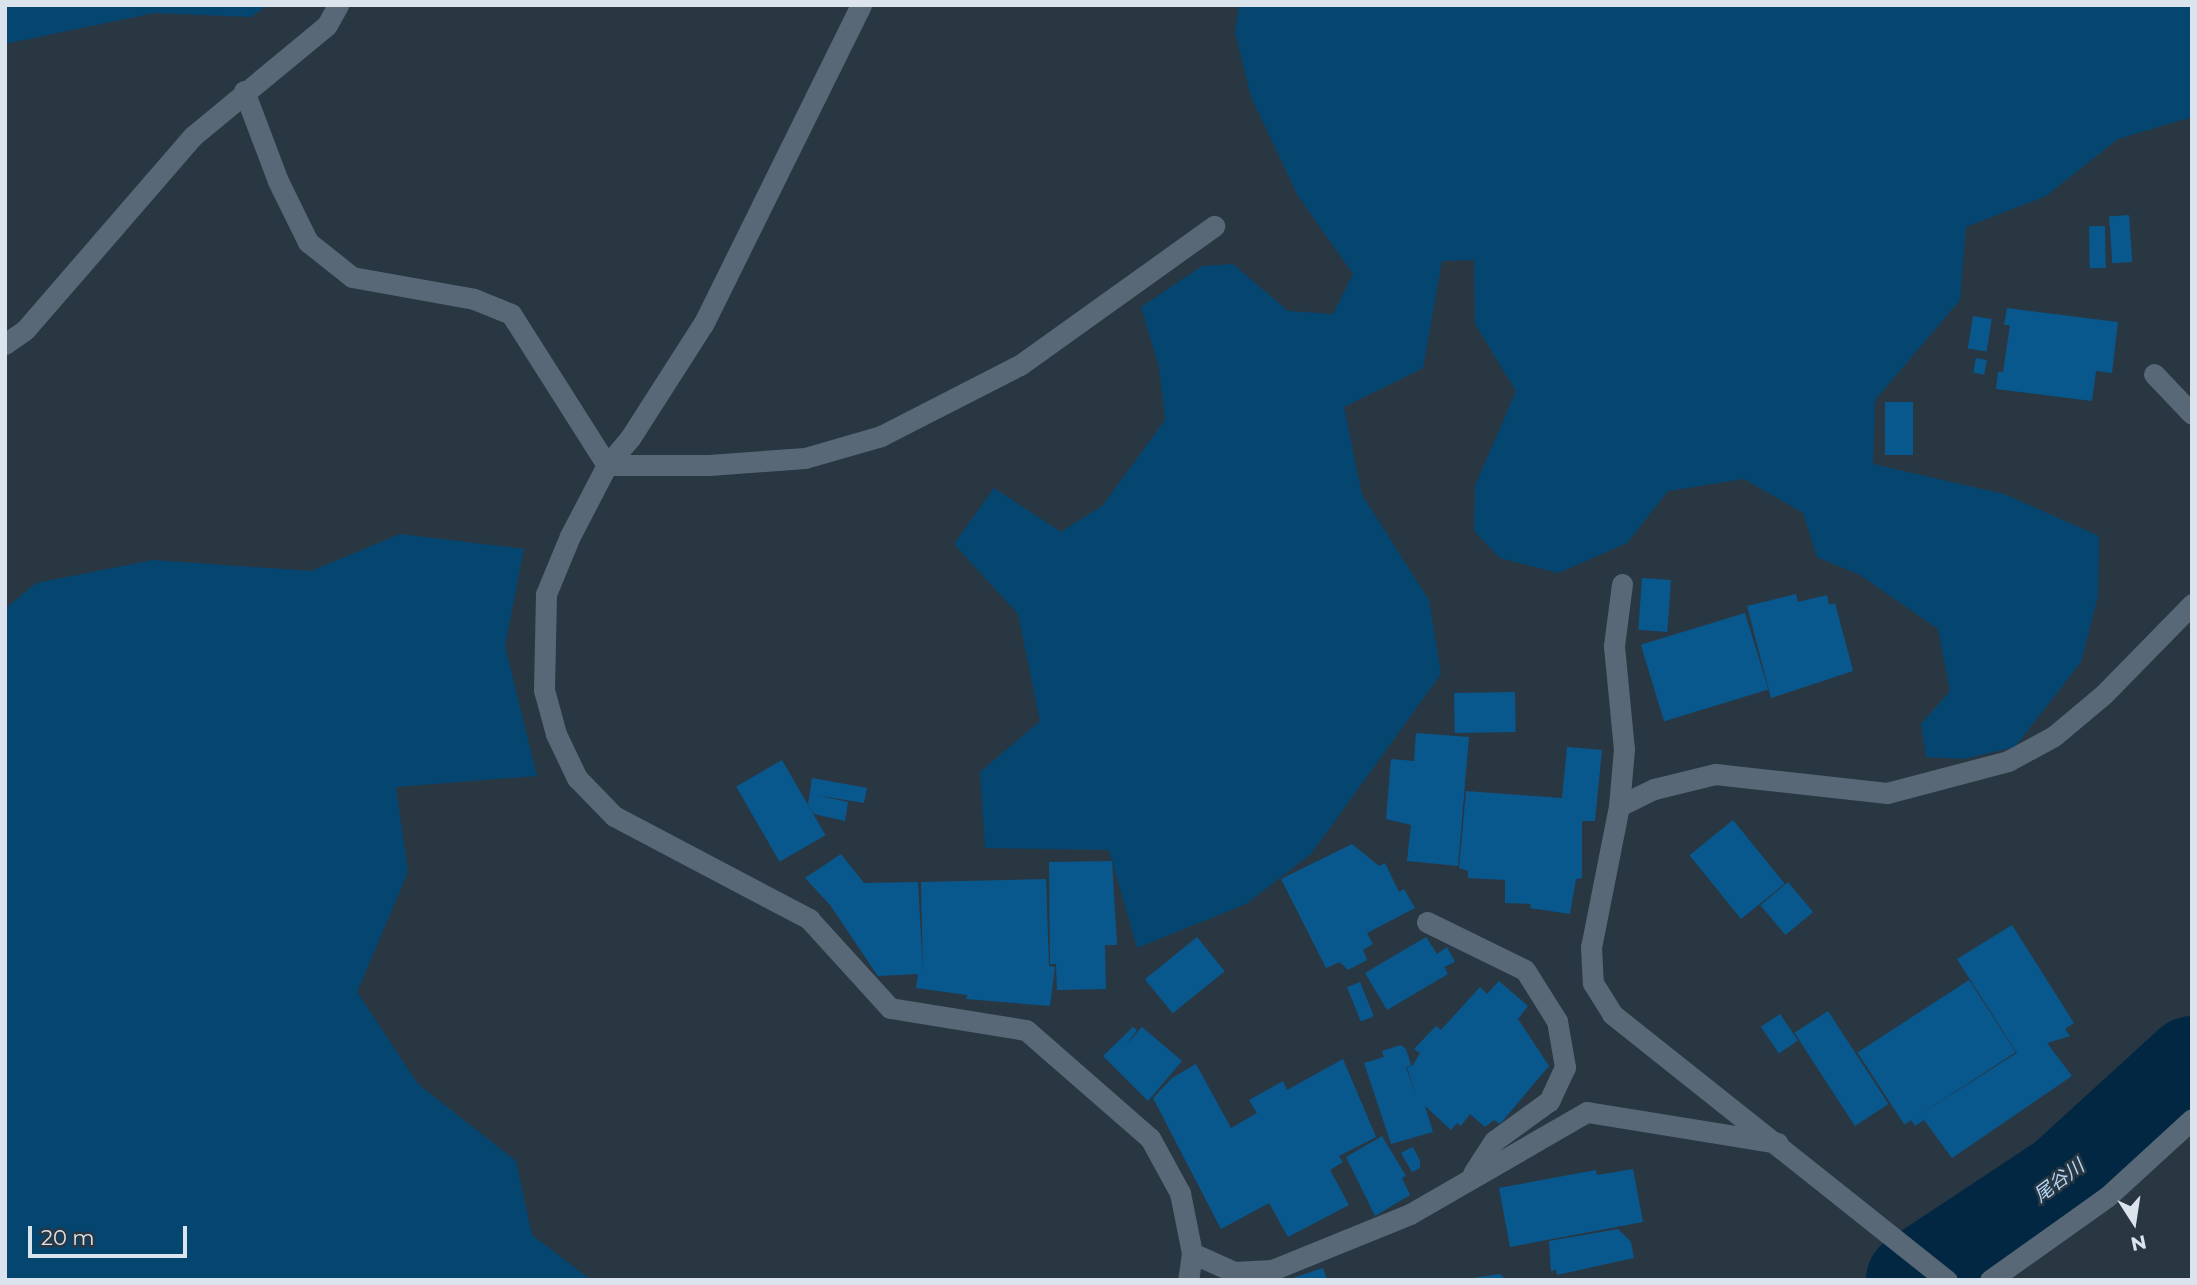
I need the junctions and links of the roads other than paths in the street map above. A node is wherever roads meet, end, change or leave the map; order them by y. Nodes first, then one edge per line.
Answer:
1 (338, 5) edge
2 (861, 5) edge
3 (244, 91) junction
4 (1214, 226) dead end
5 (5, 344) edge
6 (2154, 374) dead end
7 (2192, 414) edge
8 (607, 465) junction
9 (1622, 584) dead end
10 (2192, 604) edge
11 (1619, 806) junction
12 (1427, 922) dead end
13 (2192, 1119) edge
14 (1780, 1144) junction
15 (1469, 1178) junction
16 (1192, 1253) junction
17 (1188, 1280) edge
18 (1947, 1280) edge
19 (1990, 1280) edge

1 - 3 street
2 - 8 street
3 - 5 street
3 - 8 street
4 - 8 street
6 - 7 street
8 - 16 street
9 - 11 street
10 - 11 street
11 - 14 street
12 - 15 street
13 - 19 street
14 - 15 street
14 - 18 street
15 - 16 street
16 - 17 street

